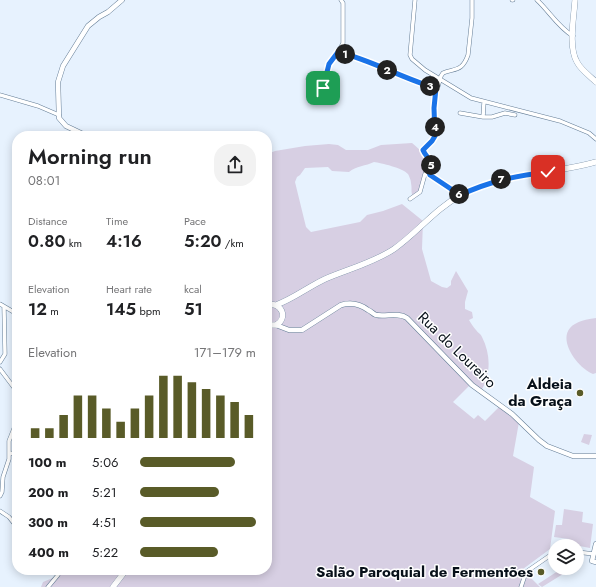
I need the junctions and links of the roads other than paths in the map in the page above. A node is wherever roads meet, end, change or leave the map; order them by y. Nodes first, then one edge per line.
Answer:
1 (122, 0) edge
2 (341, 0) edge
3 (416, 0) edge
4 (472, 0) edge
5 (537, 0) edge
6 (576, 0) edge
7 (573, 36) junction
8 (338, 52) junction
9 (308, 79) dead end
10 (439, 80) junction
11 (596, 82) edge
12 (436, 88) junction
13 (0, 95) edge
14 (484, 102) junction
15 (504, 106) junction
16 (460, 113) dead end
17 (502, 113) junction
18 (59, 115) junction
19 (515, 115) dead end
20 (483, 117) junction
21 (76, 131) edge
22 (596, 139) edge
23 (596, 162) edge
24 (428, 170) junction
25 (460, 195) junction
26 (410, 199) dead end
27 (298, 294) junction
28 (0, 304) edge
29 (272, 304) edge
30 (276, 305) junction
31 (4, 307) junction
32 (12, 311) edge
33 (283, 316) junction
34 (276, 325) junction
35 (272, 326) edge
36 (293, 331) junction
37 (0, 362) edge
38 (0, 369) edge
39 (12, 385) edge
40 (12, 433) edge
41 (10, 454) joint
42 (596, 456) edge
43 (0, 496) edge
44 (0, 511) edge
45 (12, 521) edge
46 (596, 544) edge
47 (584, 553) edge
48 (594, 554) junction
49 (548, 557) edge
50 (596, 562) edge
51 (58, 575) edge
52 (122, 575) edge
53 (48, 587) edge
54 (113, 587) edge
55 (521, 587) edge

1 - 18 street
2 - 8 street
3 - 10 street
4 - 10 street
5 - 7 street
6 - 7 main road
7 - 11 main road
8 - 9 street
8 - 12 street
10 - 12 street
10 - 14 street
12 - 24 street
13 - 18 street
14 - 15 street
14 - 20 street
15 - 17 street
15 - 22 street
16 - 20 street
17 - 19 street
17 - 20 street
18 - 21 street
23 - 25 main road
24 - 25 street
24 - 26 street
25 - 27 main road
27 - 30 main road
27 - 33 main road
28 - 31 street
29 - 30 main road
30 - 33 main road
31 - 32 street
31 - 37 street
33 - 34 main road
33 - 36 street
34 - 35 main road
34 - 36 street
36 - 42 street, Rua do Loureiro
38 - 39 street
40 - 41 street
41 - 43 street
44 - 45 street
46 - 48 street
47 - 48 street
48 - 50 street
49 - 55 street
51 - 53 street
52 - 54 main road

